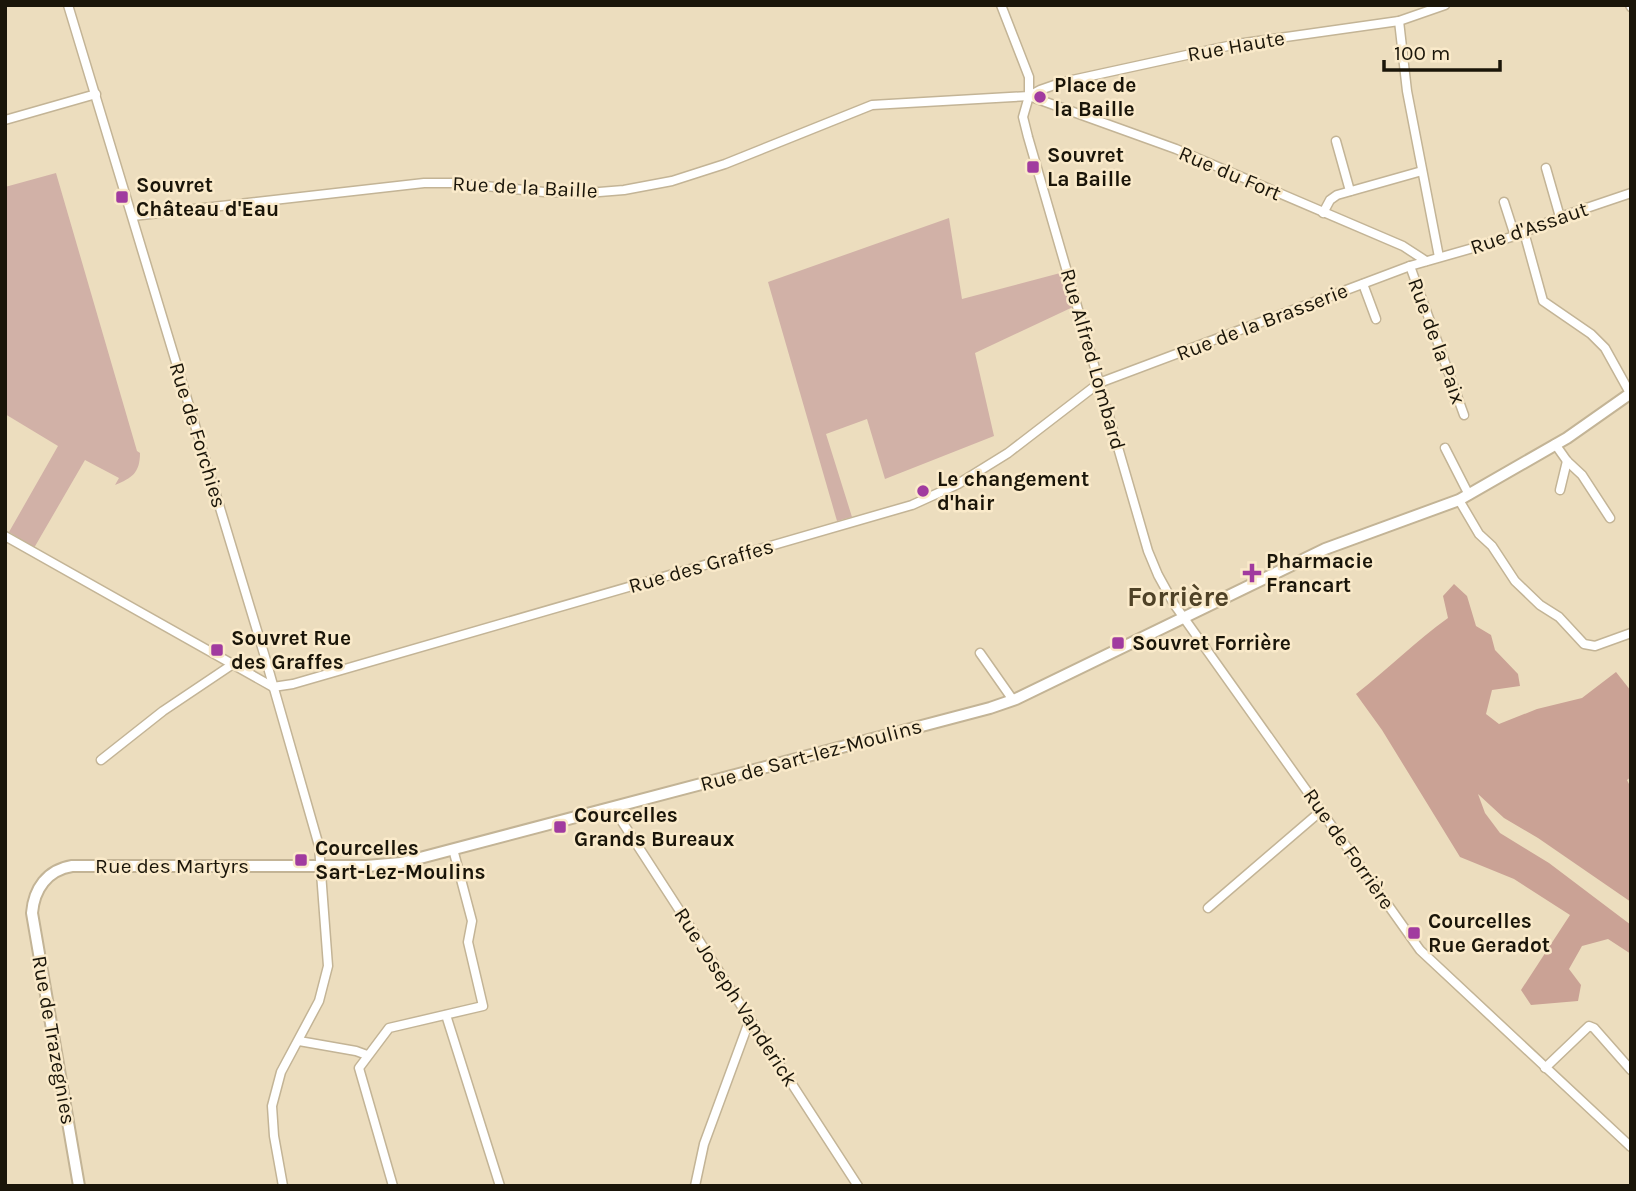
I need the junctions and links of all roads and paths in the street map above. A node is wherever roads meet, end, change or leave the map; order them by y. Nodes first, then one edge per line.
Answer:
1 (68, 5) edge
2 (1001, 5) edge
3 (1445, 5) edge
4 (1423, 9) edge
5 (1399, 21) junction
6 (96, 94) junction
7 (1029, 96) junction
8 (5, 120) edge
9 (1336, 141) dead end
10 (1546, 169) dead end
11 (1422, 171) junction
12 (1350, 191) junction
13 (1631, 193) edge
14 (1504, 202) dead end
15 (1323, 213) junction
16 (133, 216) junction
17 (1560, 217) junction
18 (1524, 232) junction
19 (1515, 236) junction
20 (1439, 257) junction
21 (1426, 261) junction
22 (1410, 266) junction
23 (1363, 284) junction
24 (1376, 319) dead end
25 (1099, 383) junction
26 (1630, 393) edge
27 (1464, 415) dead end
28 (1555, 444) junction
29 (1445, 449) dead end
30 (1567, 461) junction
31 (1560, 490) dead end
32 (1464, 497) junction
33 (1610, 518) dead end
34 (5, 536) edge
35 (1183, 616) junction
36 (1631, 633) edge
37 (980, 653) dead end
38 (233, 664) junction
39 (274, 687) junction
40 (1013, 700) junction
41 (101, 760) dead end
42 (616, 806) junction
43 (1321, 811) junction
44 (453, 849) junction
45 (321, 866) junction
46 (36, 894) joint
47 (1208, 908) dead end
48 (446, 1015) junction
49 (750, 1019) junction
50 (299, 1041) junction
51 (367, 1055) junction
52 (1545, 1068) junction
53 (1631, 1070) edge
54 (1631, 1147) edge
55 (79, 1186) edge
56 (283, 1186) edge
57 (393, 1186) edge
58 (500, 1186) edge
59 (695, 1186) edge
60 (858, 1186) edge

1 - 6 street, Rue de Forchies
2 - 7 street, Rue Alfred Lombard
3 - 4 street, Rue Haute
4 - 5 street, Rue Haute
5 - 7 street, Rue Haute
5 - 11 street
6 - 8 street
6 - 16 street, Rue de Forchies
7 - 15 street, Rue du Fort
7 - 16 street, Rue de la Baille
7 - 25 street, Rue Alfred Lombard
9 - 12 street
10 - 17 street
11 - 12 street
11 - 20 street
12 - 15 street
13 - 17 street, Rue d'Assaut
14 - 19 street
15 - 21 street, Rue du Fort
16 - 39 street, Rue de Forchies
17 - 18 street, Rue d'Assaut
18 - 19 street, Rue d'Assaut
18 - 26 street
19 - 20 street, Rue d'Assaut
20 - 21 street, Rue d'Assaut
21 - 22 street, Rue de la Brasserie
22 - 23 street, Rue de la Brasserie
22 - 27 street, Rue de la Paix
23 - 24 street
23 - 25 street, Rue de la Brasserie
25 - 35 street, Rue Alfred Lombard
25 - 39 street, Rue des Graffes
26 - 28 main road, Rue de Sart-lez-Moulins
28 - 30 street
28 - 32 main road, Rue de Sart-lez-Moulins
29 - 32 street
30 - 31 street
30 - 33 street
32 - 35 main road, Rue de Sart-lez-Moulins
32 - 36 street
34 - 38 street
35 - 40 main road, Rue de Sart-lez-Moulins
35 - 43 street, Rue de Forrière
37 - 40 street
38 - 39 street
38 - 41 street
39 - 45 street, Rue de Forchies
40 - 42 main road, Rue de Sart-lez-Moulins
42 - 44 main road, Rue de Sart-lez-Moulins
42 - 49 street, Rue Joseph Vanderick
43 - 47 street
43 - 52 street, Rue de Forrière
44 - 45 main road, Rue de Sart-lez-Moulins
44 - 48 street
45 - 46 main road, Rue des Martyrs
45 - 50 street, Rue de Forchies
46 - 55 main road, Rue de Trazegnies
48 - 51 street
48 - 58 street
49 - 59 street
49 - 60 street, Rue Joseph Vanderick
50 - 51 street
50 - 56 street, Rue de Forchies
51 - 57 street
52 - 53 street
52 - 54 street, Rue de Forrière

